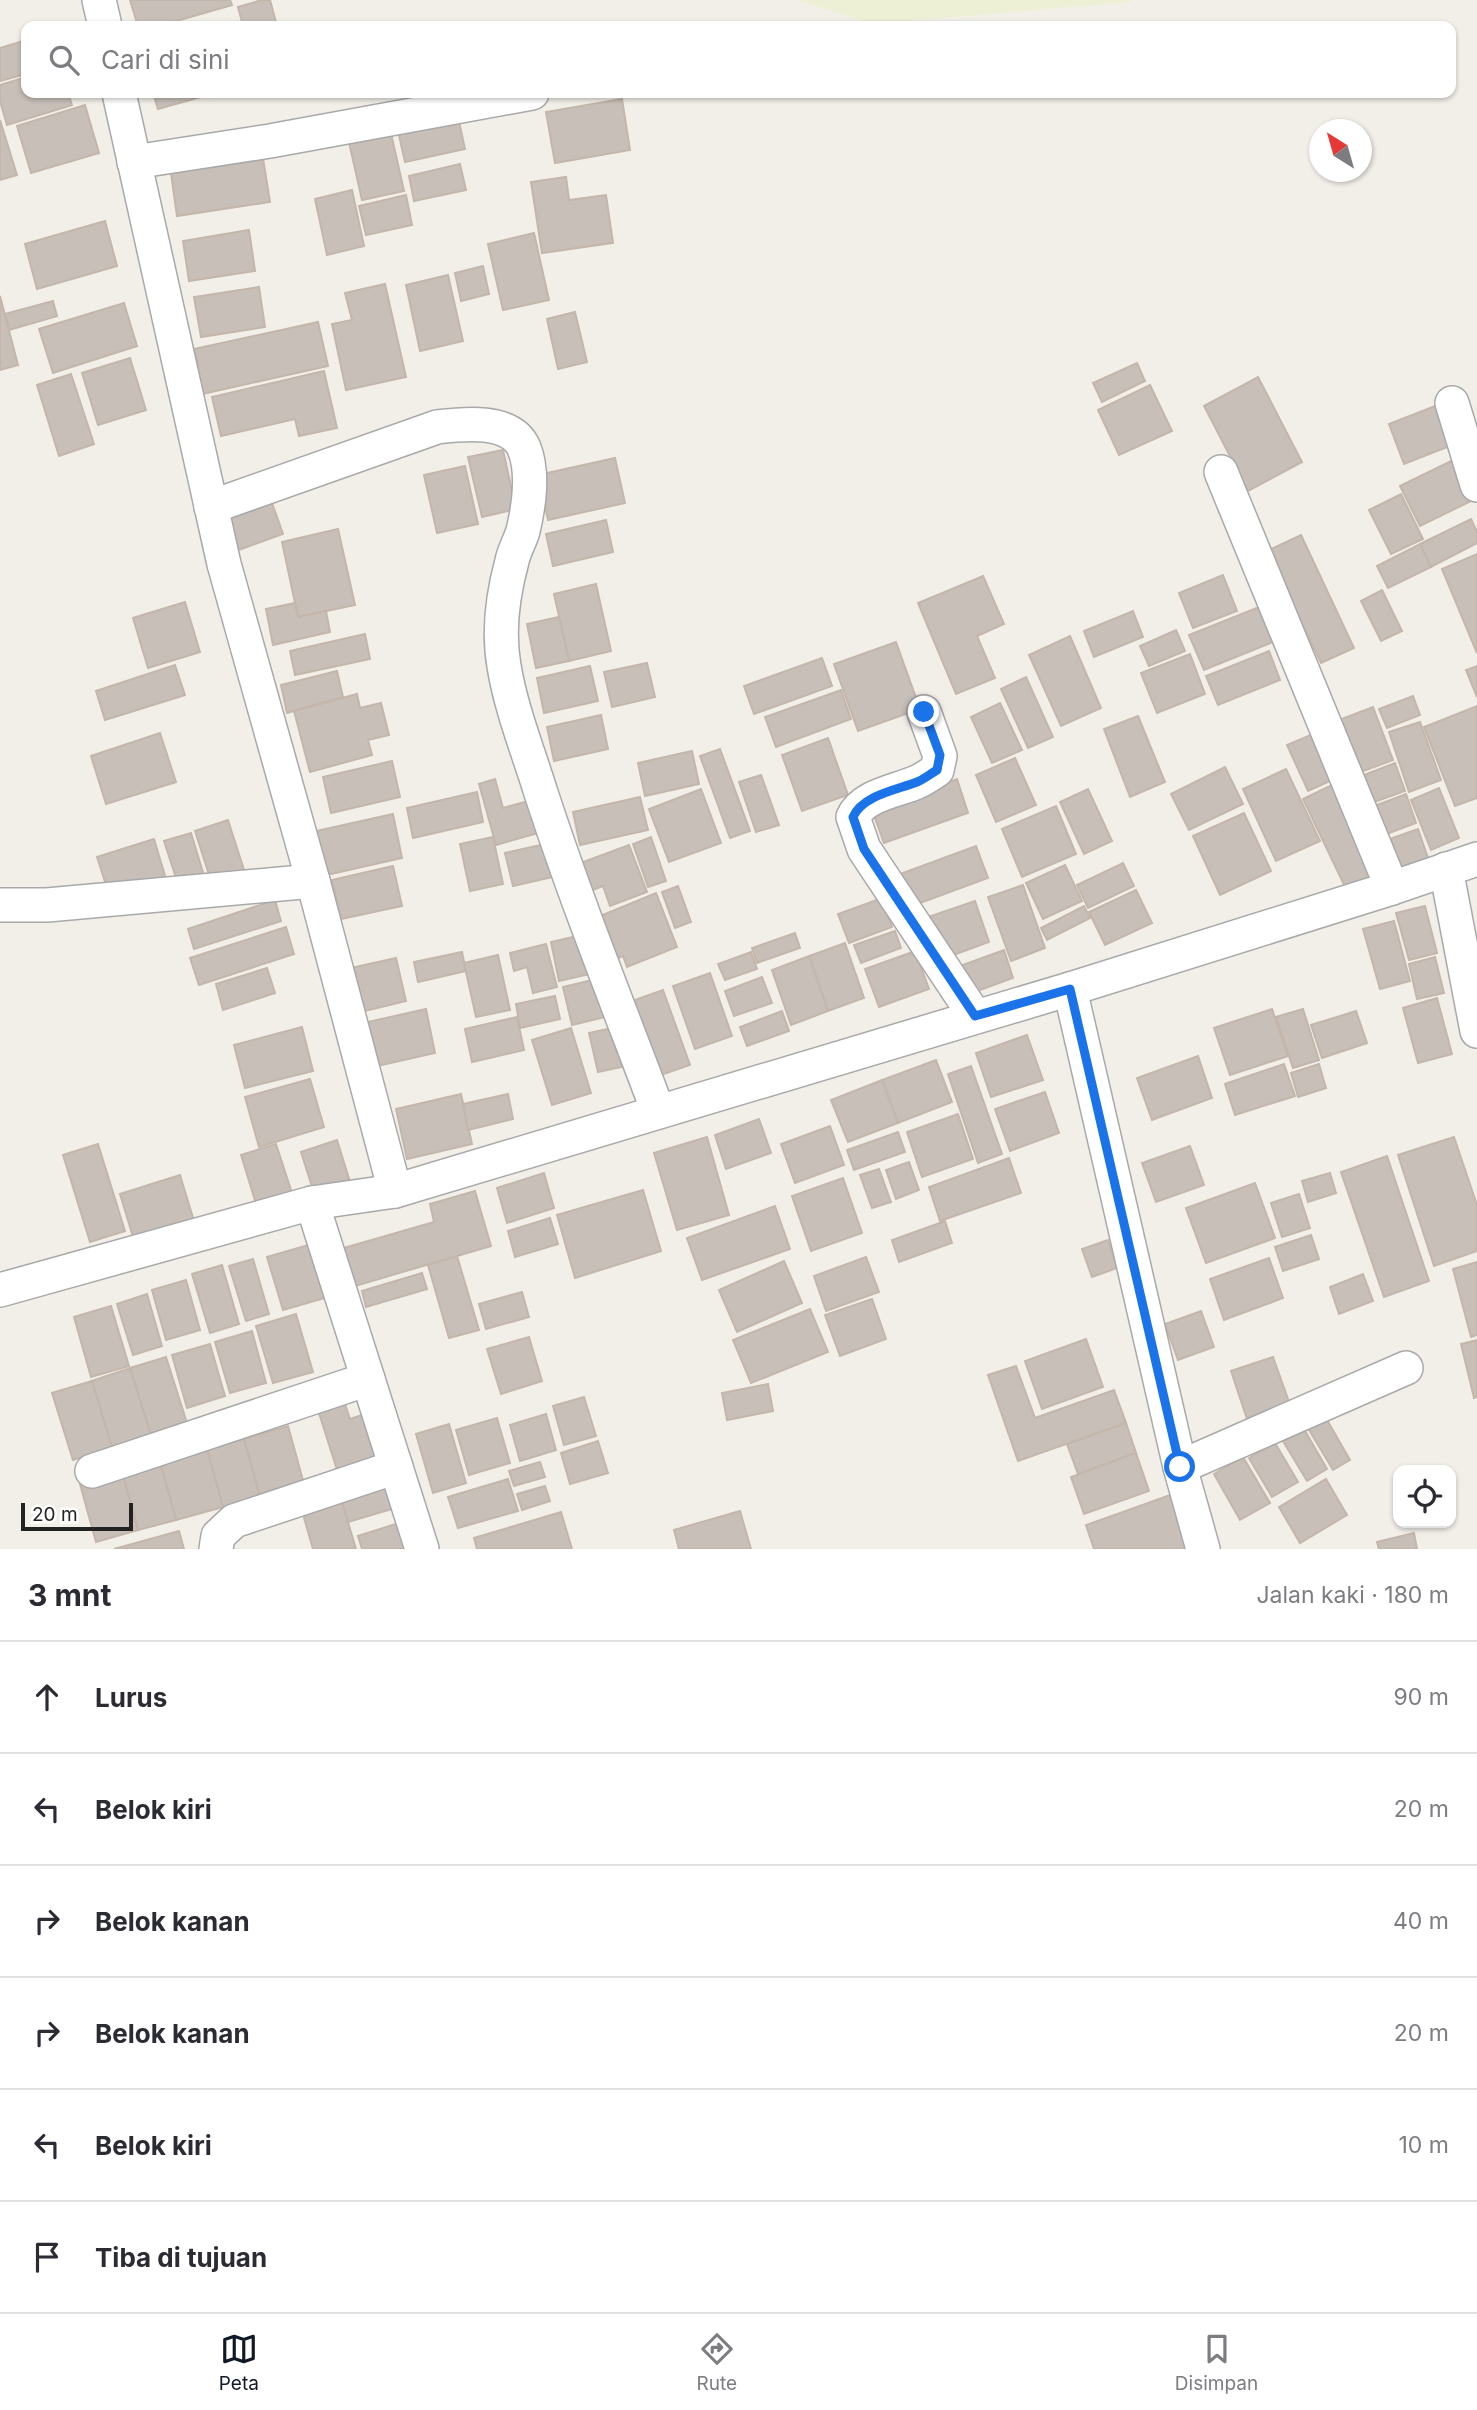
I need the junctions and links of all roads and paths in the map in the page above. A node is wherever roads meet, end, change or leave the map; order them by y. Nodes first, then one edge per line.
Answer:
1 (99, 0) edge
2 (103, 21) edge
3 (120, 98) edge
4 (505, 98) edge
5 (134, 162) junction
6 (1452, 403) dead end
7 (1220, 472) dead end
8 (1477, 485) edge
9 (211, 507) junction
10 (924, 712) dead end
11 (1477, 859) edge
12 (1446, 869) junction
13 (313, 881) junction
14 (1392, 888) junction
15 (0, 905) edge
16 (1070, 989) junction
17 (975, 1016) junction
18 (1477, 1031) edge
19 (658, 1111) junction
20 (396, 1191) junction
21 (312, 1203) junction
22 (0, 1290) edge
23 (1406, 1368) dead end
24 (368, 1379) junction
25 (396, 1467) junction
26 (1180, 1467) junction
27 (92, 1471) dead end
28 (216, 1549) edge
29 (422, 1549) edge
30 (1203, 1549) edge

1 - 2 street
3 - 5 street
4 - 5 street
5 - 9 street
6 - 8 street
7 - 14 street
9 - 13 street
9 - 19 street
10 - 17 street
11 - 12 street
12 - 14 street
12 - 18 street
13 - 15 street
13 - 20 street
14 - 16 street
16 - 17 street
16 - 26 street
17 - 19 street
19 - 20 street
20 - 21 street
21 - 22 street
21 - 24 street
23 - 26 street
24 - 25 street
24 - 27 street
25 - 28 street
25 - 29 street
26 - 30 street

